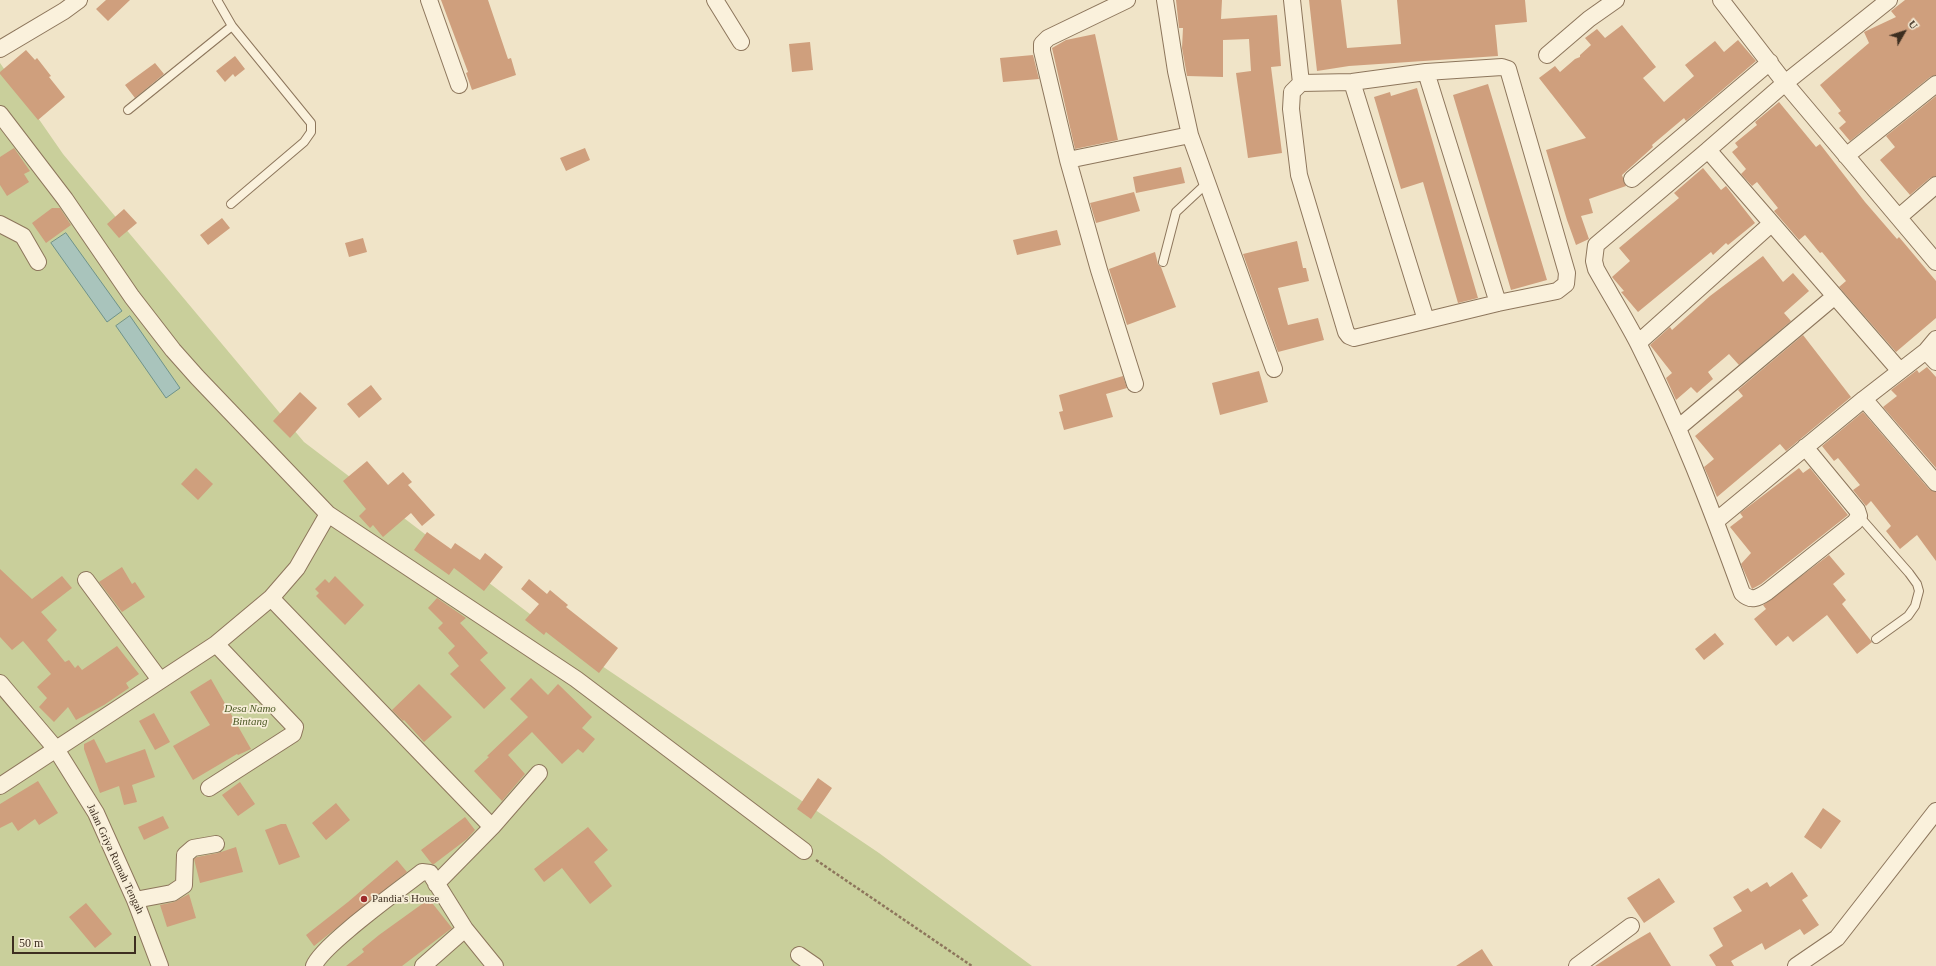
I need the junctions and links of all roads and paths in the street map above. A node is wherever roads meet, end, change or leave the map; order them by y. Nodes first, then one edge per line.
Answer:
1 (79, 0) edge
2 (217, 0) edge
3 (429, 0) edge
4 (715, 0) edge
5 (1127, 0) edge
6 (1165, 0) edge
7 (1292, 0) edge
8 (1616, 0) edge
9 (1721, 0) edge
10 (1889, 0) edge
11 (232, 26) junction
12 (741, 42) dead end
13 (0, 49) edge
14 (1547, 55) dead end
15 (1770, 62) junction
16 (1426, 72) junction
17 (1301, 82) junction
18 (1352, 82) junction
19 (1785, 83) junction
20 (1936, 84) edge
21 (459, 85) dead end
22 (128, 110) dead end
23 (0, 114) edge
24 (1190, 135) junction
25 (1708, 150) junction
26 (1846, 156) junction
27 (1068, 160) junction
28 (1632, 178) dead end
29 (1206, 184) junction
30 (1936, 185) edge
31 (231, 204) dead end
32 (1899, 217) junction
33 (0, 224) edge
34 (1771, 224) junction
35 (38, 262) dead end
36 (1163, 262) dead end
37 (1936, 262) edge
38 (1835, 296) junction
39 (1498, 303) junction
40 (1426, 320) junction
41 (1638, 343) junction
42 (1933, 351) edge
43 (1274, 369) dead end
44 (1900, 372) junction
45 (1136, 384) dead end
46 (1864, 399) junction
47 (1678, 428) junction
48 (1805, 447) junction
49 (1936, 483) edge
50 (328, 514) junction
51 (1859, 516) junction
52 (1716, 521) junction
53 (86, 580) dead end
54 (271, 598) junction
55 (1876, 639) dead end
56 (216, 644) junction
57 (160, 680) junction
58 (0, 683) edge
59 (56, 749) junction
60 (540, 773) dead end
61 (0, 786) edge
62 (209, 788) dead end
63 (1936, 811) edge
64 (492, 827) junction
65 (216, 844) dead end
66 (804, 851) joint
67 (436, 884) junction
68 (135, 900) junction
69 (1632, 926) dead end
70 (465, 928) junction
71 (799, 955) dead end
72 (160, 966) edge
73 (314, 966) edge
74 (423, 966) edge
75 (495, 966) edge
76 (815, 966) edge
77 (972, 966) edge
78 (1577, 966) edge
79 (1796, 966) edge

1 - 13 street
2 - 11 lane
3 - 21 street
4 - 12 street
5 - 27 street
6 - 24 street
7 - 17 street
8 - 14 street
9 - 15 street
10 - 19 street
11 - 22 lane
11 - 31 lane
15 - 19 street
15 - 28 street
16 - 18 street
16 - 39 street
16 - 39 street
17 - 18 street
17 - 40 street
18 - 40 street
19 - 25 street
19 - 26 street
20 - 26 street
23 - 50 street
24 - 27 street
24 - 29 street
25 - 34 street
25 - 41 street
26 - 32 street
27 - 45 street
29 - 36 lane
29 - 43 street
30 - 32 street
32 - 37 street
33 - 35 street
34 - 38 street
34 - 41 street
38 - 44 street
38 - 47 street
39 - 40 street
41 - 47 street
42 - 44 street
44 - 46 street
46 - 48 street
46 - 49 street
47 - 52 street
48 - 51 street
48 - 52 street
50 - 54 street
50 - 66 street
51 - 52 street
51 - 55 lane
53 - 57 street
54 - 56 street
54 - 64 street
56 - 57 street
56 - 62 street
57 - 59 street
58 - 59 street, Jalan Griya Rumah Tengah
59 - 61 street
59 - 68 street, Jalan Griya Rumah Tengah
60 - 64 street
63 - 79 street
64 - 67 street
65 - 68 street
66 - 77 path
67 - 70 street
67 - 73 street
68 - 72 street, Jalan Griya Rumah Tengah
69 - 78 street
70 - 74 street
70 - 75 street
71 - 76 street

